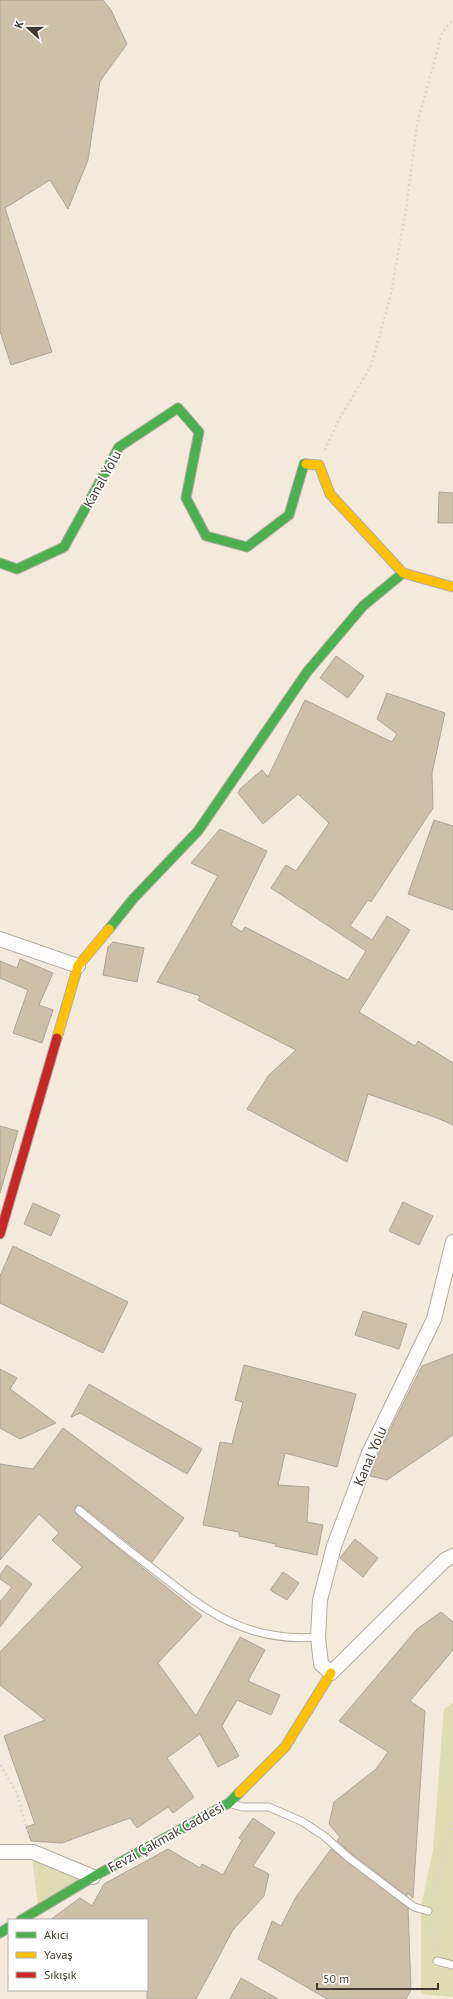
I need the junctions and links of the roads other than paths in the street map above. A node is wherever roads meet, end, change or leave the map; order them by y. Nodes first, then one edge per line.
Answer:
1 (0, 563) edge
2 (402, 573) junction
3 (453, 587) edge
4 (0, 939) edge
5 (78, 966) junction
6 (0, 1234) edge
7 (453, 1242) edge
8 (79, 1510) dead end
9 (453, 1556) edge
10 (318, 1637) junction
11 (331, 1673) junction
12 (229, 1803) junction
13 (0, 1852) edge
14 (93, 1877) junction
15 (428, 1911) road end
16 (23, 1919) edge
17 (437, 1961) road end
18 (453, 1965) edge

1 - 2 street, Kanal Yolu
2 - 3 street
2 - 5 street
4 - 5 street
5 - 6 street
7 - 10 street, Kanal Yolu
8 - 10 lane
9 - 11 street, Fevzi Çakmak Caddesi
10 - 11 street, Kanal Yolu
11 - 12 street, Fevzi Çakmak Caddesi
12 - 14 street, Fevzi Çakmak Caddesi
12 - 15 lane
13 - 14 street
14 - 16 street, Fevzi Çakmak Caddesi
17 - 18 lane

